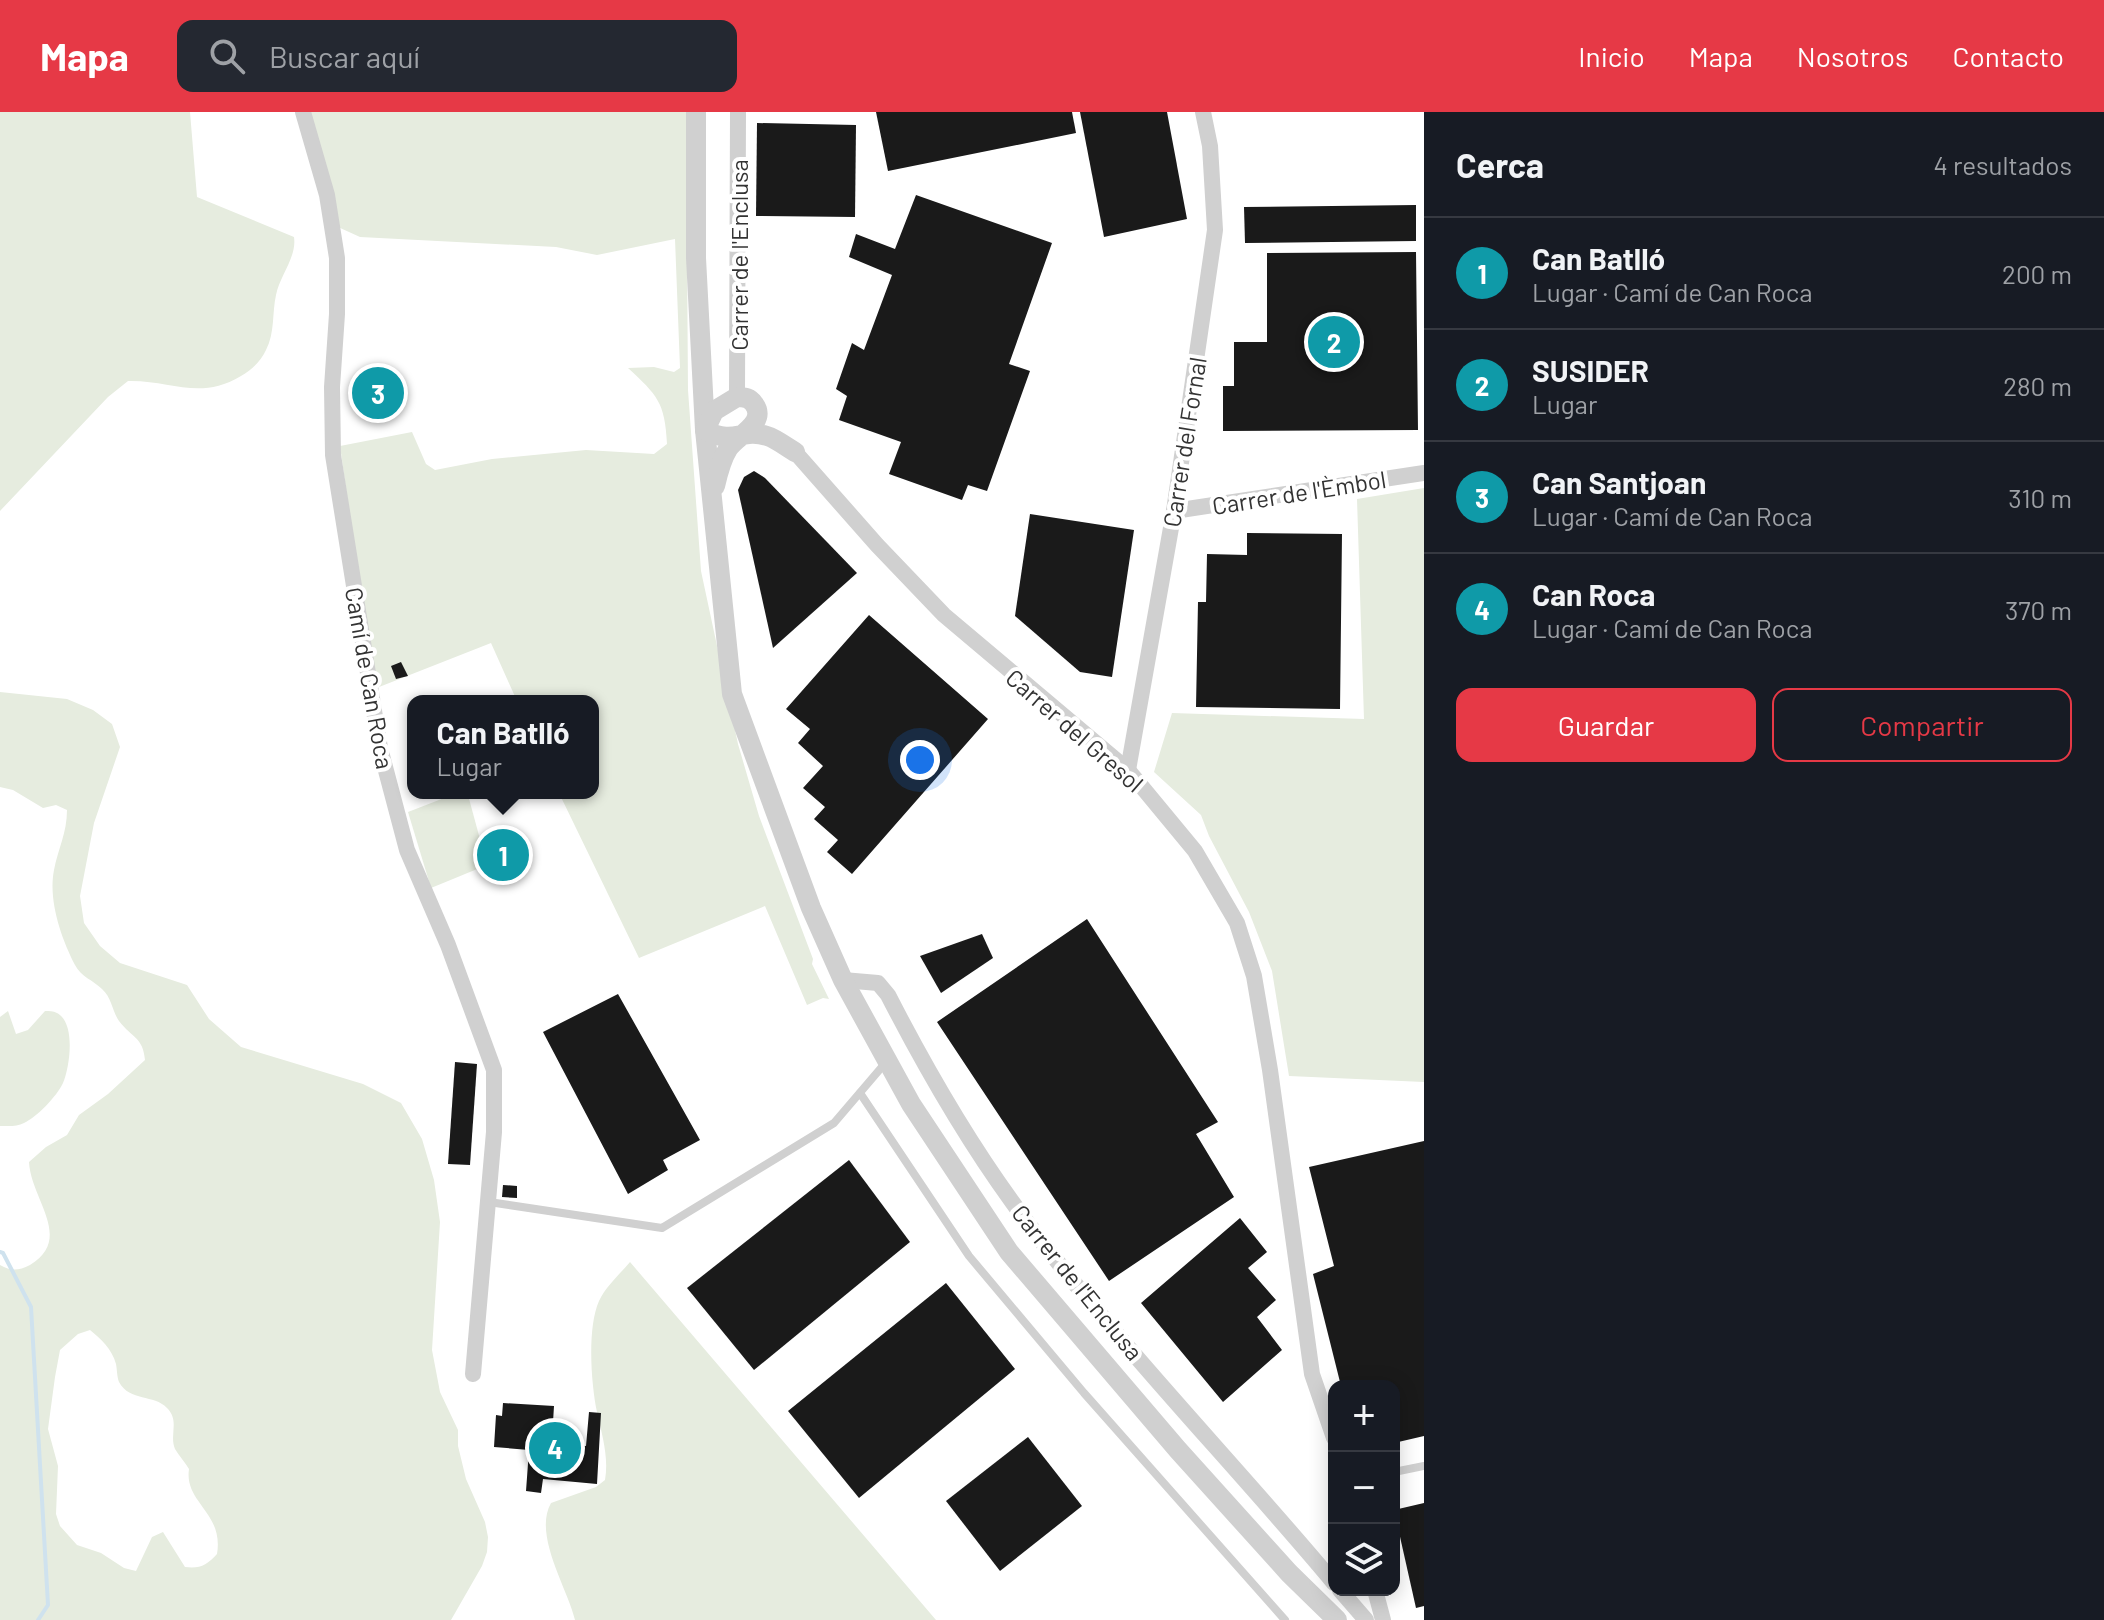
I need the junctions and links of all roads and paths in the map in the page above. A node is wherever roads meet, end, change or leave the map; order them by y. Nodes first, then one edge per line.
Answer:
1 (303, 112) edge
2 (696, 112) edge
3 (738, 112) edge
4 (1203, 112) edge
5 (703, 361) junction
6 (737, 397) junction
7 (757, 409) junction
8 (705, 430) junction
9 (741, 434) junction
10 (795, 452) junction
11 (1424, 473) edge
12 (711, 497) junction
13 (1174, 511) junction
14 (1128, 770) junction
15 (843, 980) junction
16 (887, 1060) junction
17 (860, 1093) junction
18 (489, 1202) junction
19 (473, 1374) dead end
20 (1328, 1421) edge
21 (1424, 1466) edge
22 (1400, 1471) edge
23 (1289, 1573) junction
24 (1328, 1576) edge
25 (1345, 1596) edge
26 (1377, 1596) edge
27 (1285, 1620) edge
28 (1318, 1620) edge
29 (1337, 1620) edge
30 (1366, 1620) edge
31 (1383, 1620) edge

1 - 18 street, Camí de Can Roca
2 - 5 street
3 - 6 street, Carrer de l'Enclusa
4 - 13 street, Carrer del Fornal
5 - 6 street
5 - 8 street
6 - 7 street
6 - 8 street
7 - 9 street
7 - 10 street
8 - 9 street
8 - 12 street
9 - 10 street
9 - 12 street
10 - 14 street, Carrer del Gresol
11 - 13 street, Carrer de l'Èmbol
12 - 15 street
13 - 14 street, Carrer del Fornal
14 - 20 street, Carrer del Gresol
15 - 16 street
15 - 24 street, Carrer de l'Enclusa
16 - 17 lane
16 - 23 street
17 - 18 lane
17 - 27 lane
18 - 19 street, Camí de Can Roca
21 - 22 lane
23 - 28 street
23 - 29 street
25 - 30 street
26 - 31 street

